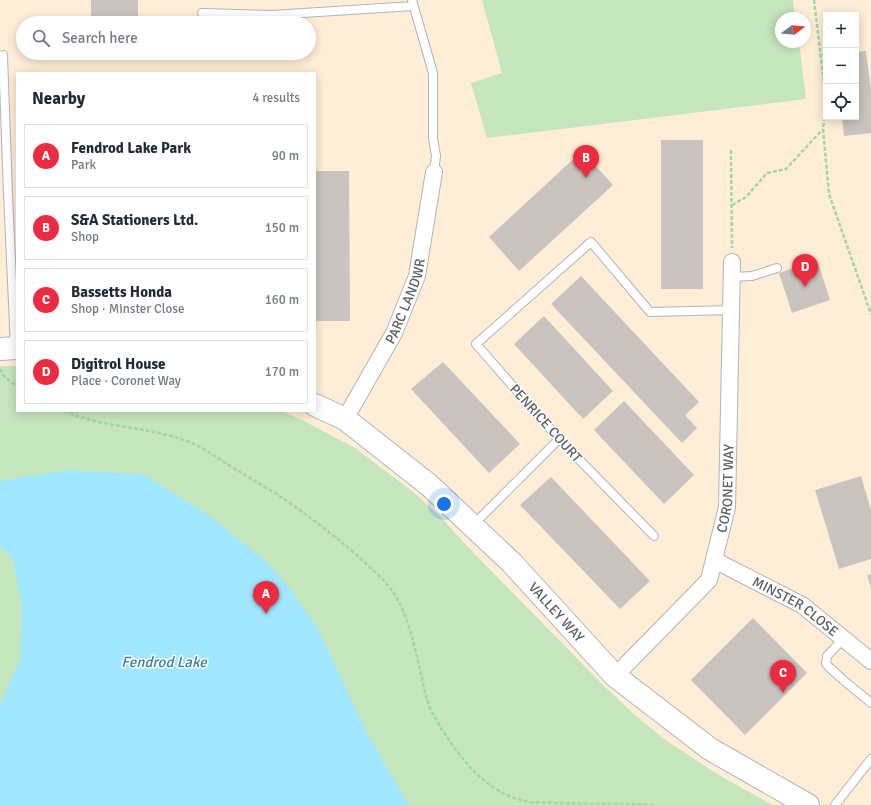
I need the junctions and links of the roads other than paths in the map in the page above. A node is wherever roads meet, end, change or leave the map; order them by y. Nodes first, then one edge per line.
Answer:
1 (412, 3) edge
2 (202, 13) dead end
3 (3, 55) dead end
4 (434, 172) joint
5 (4, 194) edge
6 (777, 268) dead end
7 (732, 270) joint
8 (732, 310) junction
9 (11, 348) edge
10 (316, 405) edge
11 (345, 419) junction
12 (559, 439) junction
13 (472, 526) junction
14 (654, 536) dead end
15 (714, 560) junction
16 (844, 638) junction
17 (871, 661) edge
18 (615, 676) junction
19 (871, 703) edge
20 (871, 758) edge
21 (808, 805) edge
22 (835, 805) edge

1 - 2 lane
1 - 4 lane
3 - 5 lane
4 - 11 street, PARC LANDWR
5 - 9 lane
6 - 7 lane
7 - 8 street, CORONET WAY
8 - 12 lane, PENRICE COURT
8 - 15 street, CORONET WAY
10 - 11 street, VALLEY WAY
11 - 13 street, VALLEY WAY
12 - 13 lane
12 - 14 lane, PENRICE COURT
13 - 18 street, VALLEY WAY
15 - 16 street, MINSTER CLOSE
15 - 18 street, CORONET WAY
16 - 17 street, MINSTER CLOSE
16 - 19 lane
18 - 21 street, VALLEY WAY
20 - 22 lane

